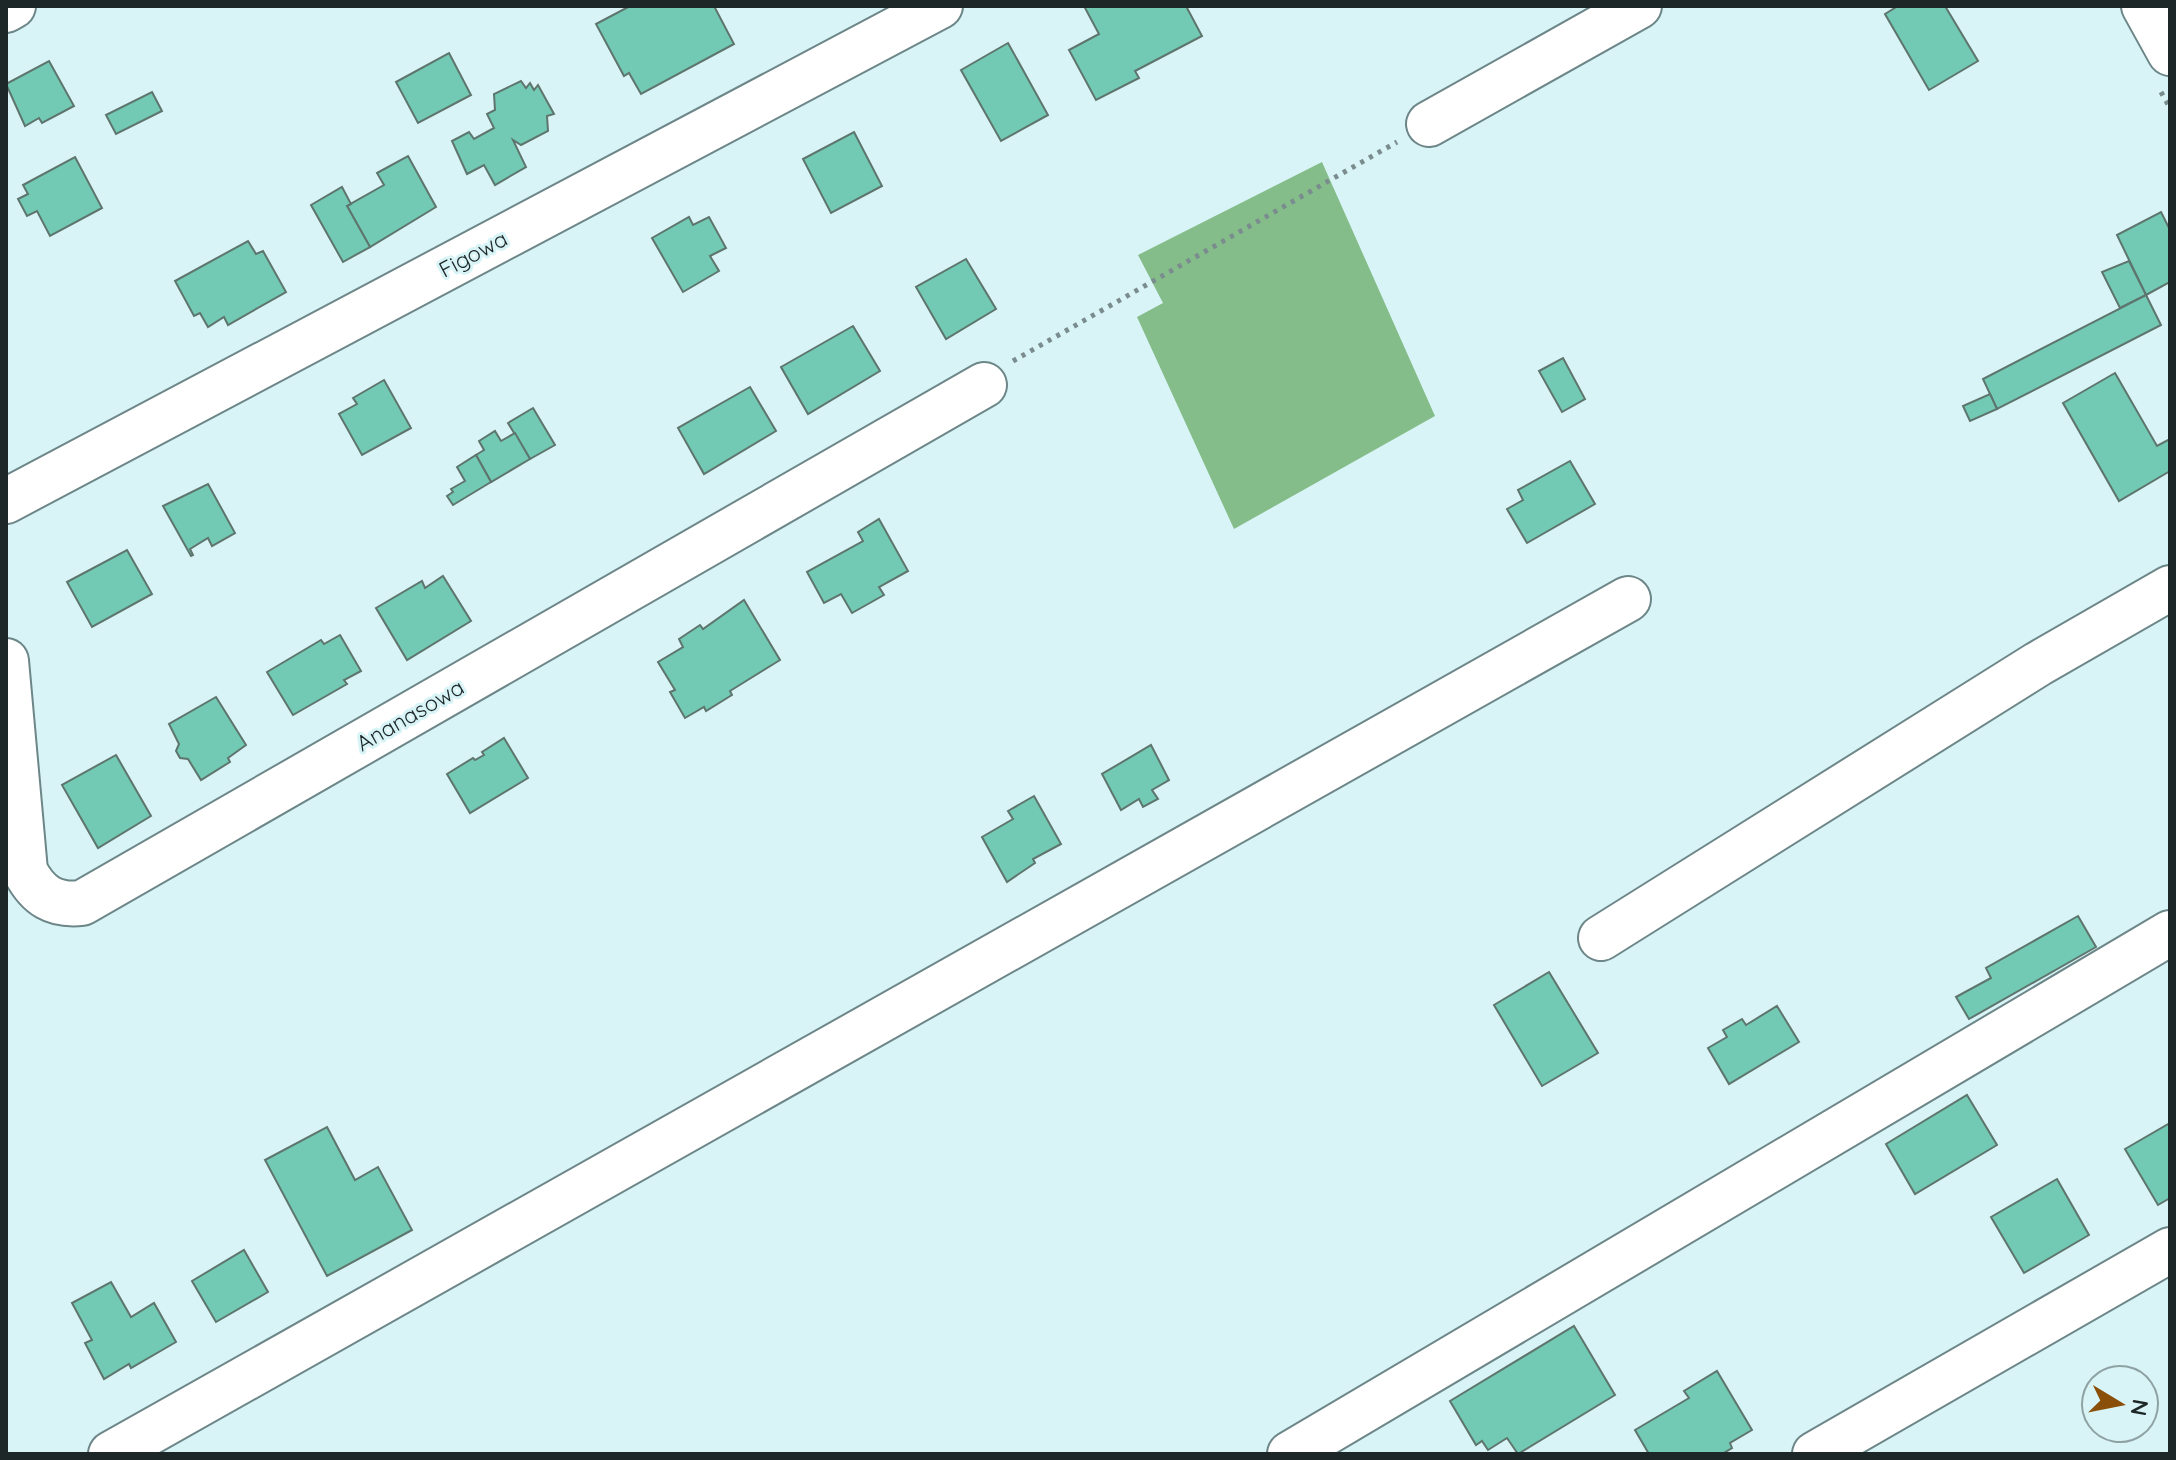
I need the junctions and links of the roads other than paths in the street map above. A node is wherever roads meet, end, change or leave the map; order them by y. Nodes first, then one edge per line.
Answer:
1 (13, 6) edge
2 (940, 6) edge
3 (1639, 6) edge
4 (2144, 6) edge
5 (6, 10) edge
6 (2170, 53) edge
7 (1429, 124) road end
8 (984, 385) road end
9 (6, 501) edge
10 (2170, 588) edge
11 (1628, 599) dead end
12 (6, 661) edge
13 (2170, 933) edge
14 (1601, 938) dead end
15 (2170, 1250) edge
16 (111, 1454) edge
17 (1290, 1454) edge
18 (1815, 1454) edge

1 - 5 street
2 - 9 street, Figowa
3 - 7 street
4 - 6 street
8 - 12 street, Ananasowa
10 - 14 street
11 - 16 street
13 - 17 street
15 - 18 street

